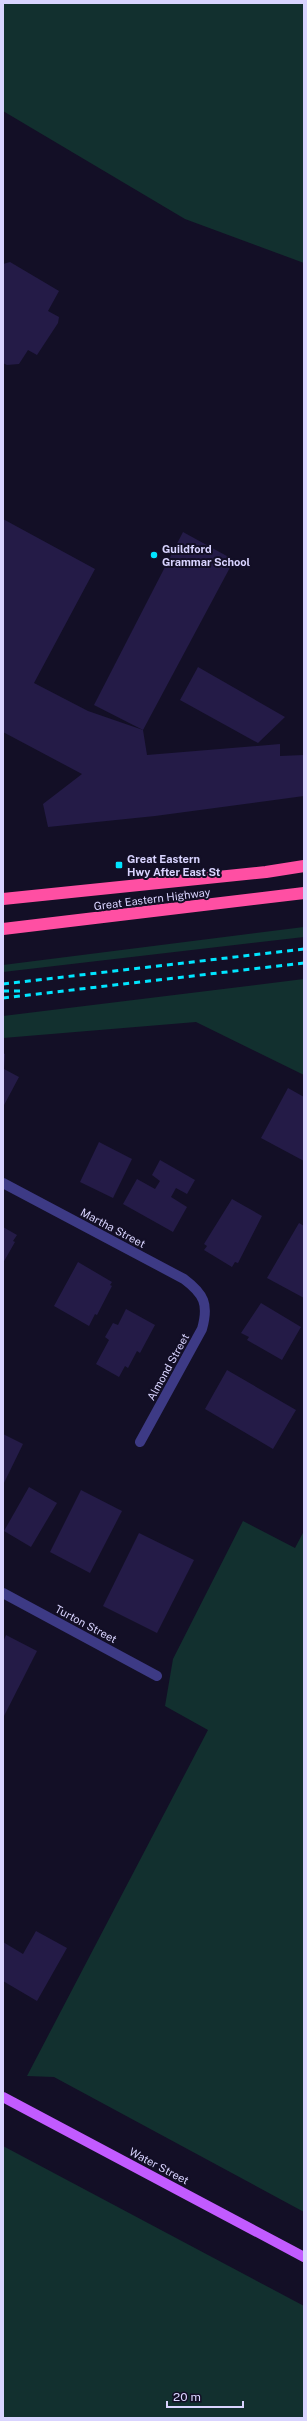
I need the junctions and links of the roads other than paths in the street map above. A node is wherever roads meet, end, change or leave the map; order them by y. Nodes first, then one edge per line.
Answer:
1 (304, 866) edge
2 (304, 893) edge
3 (3, 899) edge
4 (3, 929) edge
5 (3, 1183) edge
6 (205, 1301) joint
7 (140, 1442) dead end
8 (3, 1593) edge
9 (157, 1676) dead end
10 (3, 2097) edge
11 (304, 2257) edge

1 - 3 highway, Great Eastern Highway
2 - 4 highway, Great Eastern Highway
5 - 6 street, Martha Street
6 - 7 street, Almond Street
8 - 9 street, Turton Street
10 - 11 main road, Water Street

